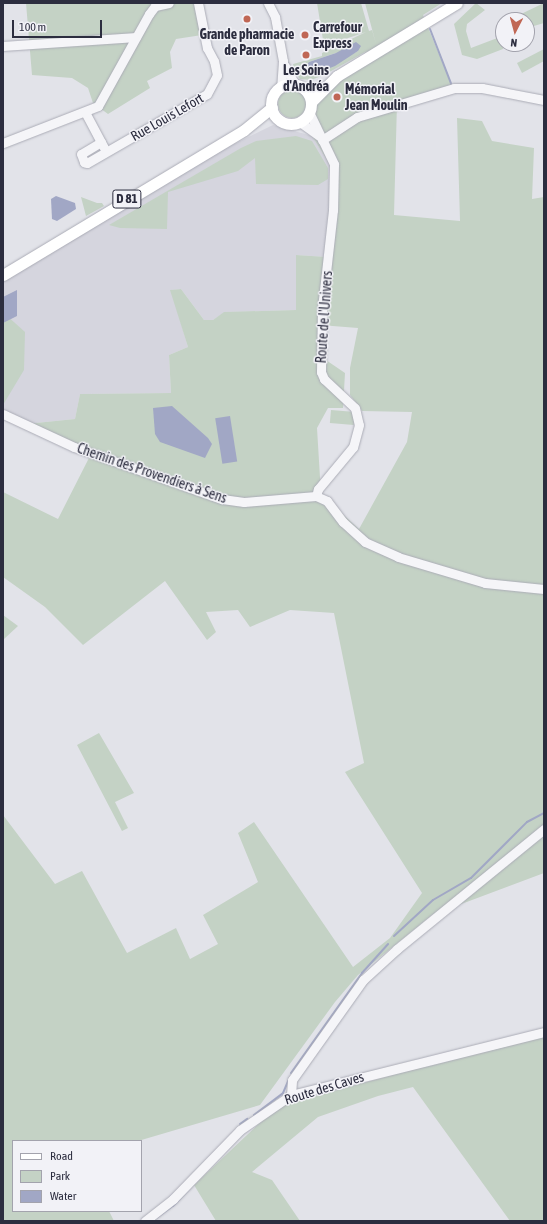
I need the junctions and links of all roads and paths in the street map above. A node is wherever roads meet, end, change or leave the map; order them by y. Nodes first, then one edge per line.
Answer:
1 (169, 3) edge
2 (198, 3) edge
3 (268, 3) edge
4 (276, 3) edge
5 (457, 3) edge
6 (154, 5) edge
7 (275, 17) junction
8 (136, 37) junction
9 (3, 46) edge
10 (283, 61) junction
11 (337, 76) junction
12 (299, 86) junction
13 (281, 87) junction
14 (544, 100) edge
15 (272, 107) junction
16 (310, 107) junction
17 (85, 112) junction
18 (278, 119) junction
19 (300, 122) junction
20 (244, 130) junction
21 (321, 138) junction
22 (101, 142) junction
23 (3, 143) edge
24 (106, 152) junction
25 (6, 272) edge
26 (3, 414) edge
27 (316, 496) junction
28 (544, 589) edge
29 (544, 829) edge
30 (544, 1032) edge
31 (291, 1095) junction
32 (145, 1221) edge

1 - 6 street
2 - 24 street, Rue Louis Lefort
3 - 7 street
4 - 7 street
5 - 11 main road
6 - 8 street
7 - 10 street
8 - 9 street
8 - 17 street
10 - 12 street
10 - 13 street
11 - 12 main road
11 - 16 main road
12 - 13 main road
12 - 16 main road
13 - 15 main road
14 - 21 street
15 - 18 main road
15 - 20 main road, D 81
16 - 19 main road
16 - 21 street, Route de l'Univers
17 - 22 street
17 - 23 street
18 - 19 main road
18 - 20 main road, D 81
19 - 21 street, Route de l'Univers
20 - 25 main road, D 81
21 - 27 street, Route de l'Univers
22 - 24 street
22 - 24 street, Rue Louis Lefort
26 - 27 street, Chemin des Provendiers à Sens
27 - 28 street
29 - 31 street
30 - 31 street, Route des Caves
31 - 32 street, Route des Caves

